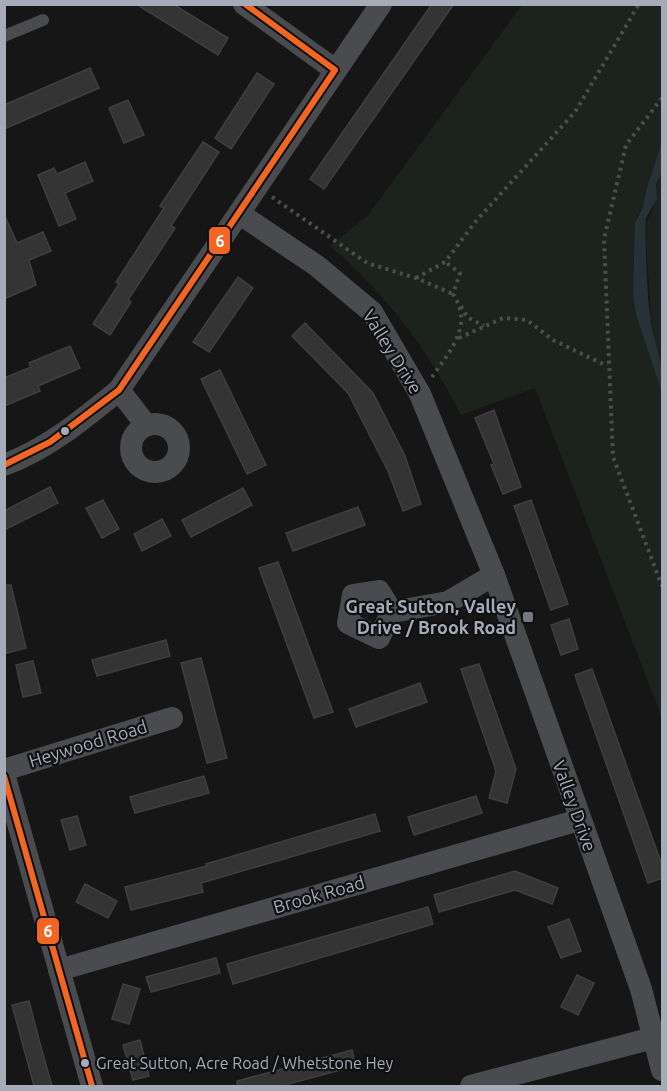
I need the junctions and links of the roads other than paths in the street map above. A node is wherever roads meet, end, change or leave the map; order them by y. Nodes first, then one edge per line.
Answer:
1 (244, 4) edge
2 (381, 4) edge
3 (43, 20) dead end
4 (4, 36) edge
5 (335, 70) junction
6 (240, 214) junction
7 (119, 390) junction
8 (146, 425) dead end
9 (4, 465) edge
10 (494, 575) junction
11 (392, 612) dead end
12 (172, 718) dead end
13 (4, 772) edge
14 (579, 820) junction
15 (59, 970) junction
16 (653, 1038) junction
17 (663, 1070) edge
18 (92, 1086) edge
19 (471, 1086) edge

1 - 5 street
2 - 5 street
3 - 4 lane
5 - 6 street
6 - 7 street
6 - 10 street, Valley Drive
7 - 8 street
7 - 9 street
10 - 11 street
10 - 14 street, Valley Drive
12 - 13 street, Heywood Road
13 - 15 street
14 - 15 street, Brook Road
14 - 16 street, Valley Drive
15 - 18 street
16 - 17 street, Valley Drive
16 - 19 street

